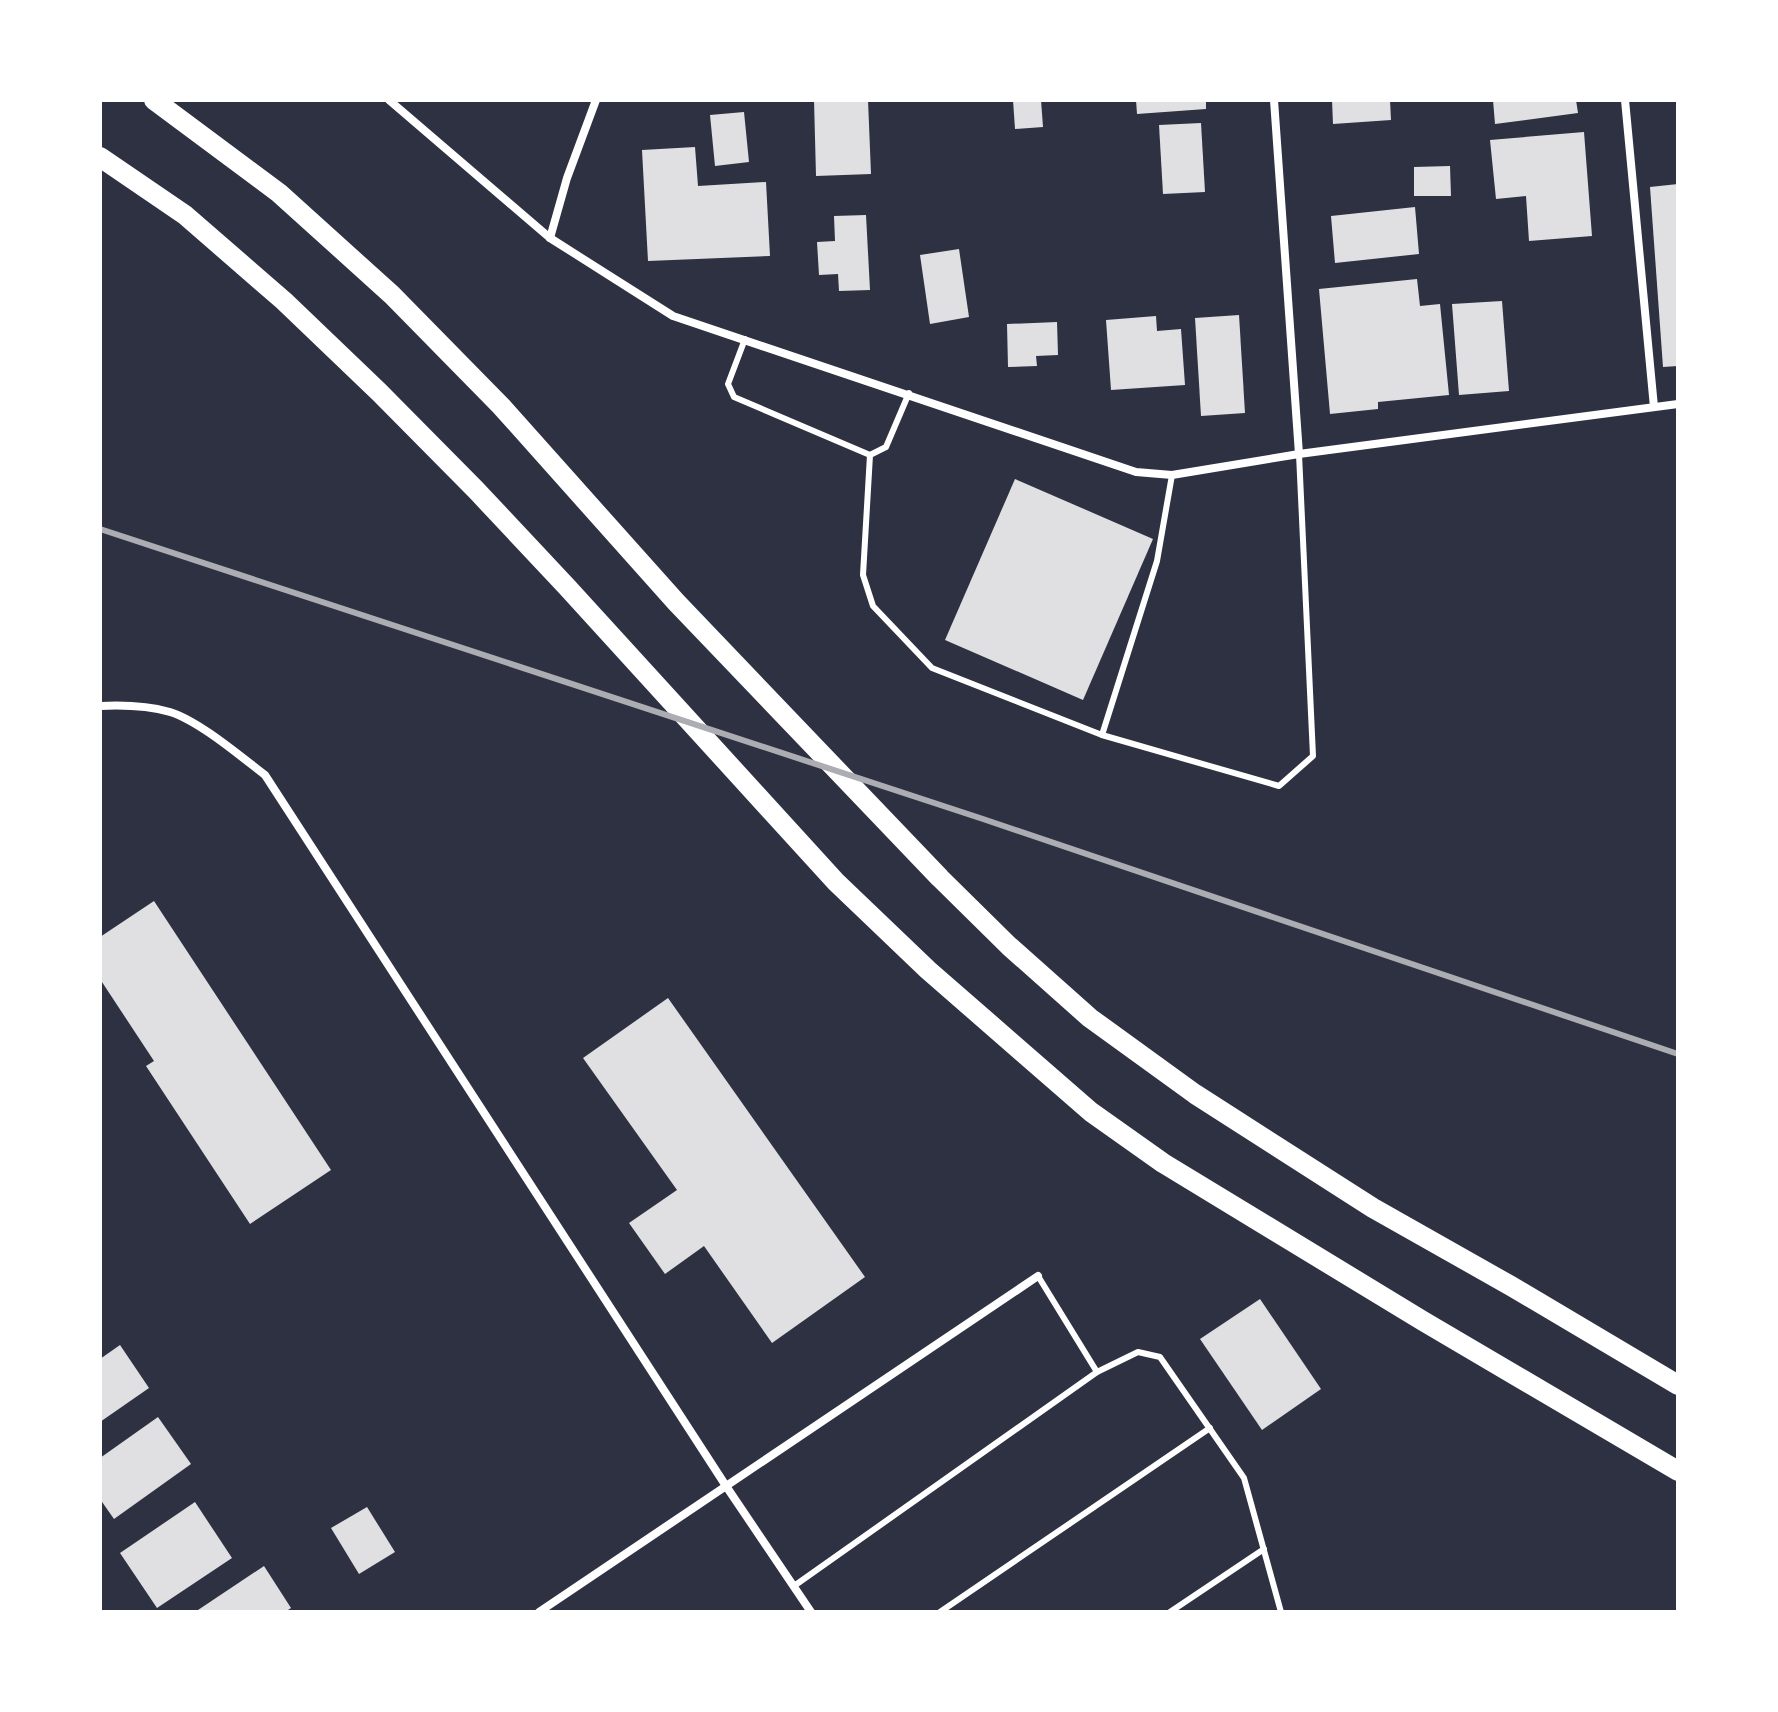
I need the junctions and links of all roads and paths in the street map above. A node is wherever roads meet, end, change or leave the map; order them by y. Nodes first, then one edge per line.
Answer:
1 (154, 100) edge
2 (389, 100) edge
3 (596, 100) edge
4 (1274, 100) edge
5 (1625, 100) edge
6 (100, 157) edge
7 (550, 238) junction
8 (745, 339) junction
9 (909, 393) junction
10 (1678, 404) edge
11 (1654, 407) junction
12 (1299, 454) junction
13 (870, 455) junction
14 (1172, 475) junction
15 (100, 706) edge
16 (1102, 735) junction
17 (1038, 1276) joint
18 (1097, 1372) junction
19 (1678, 1385) edge
20 (1210, 1428) junction
21 (1678, 1471) edge
22 (726, 1486) junction
23 (1264, 1549) junction
24 (794, 1586) junction
25 (539, 1612) edge
26 (811, 1612) edge
27 (940, 1612) edge
28 (1170, 1612) edge
29 (1281, 1612) edge

1 - 19 main road
2 - 7 street
3 - 7 street
4 - 12 street
5 - 11 street
6 - 21 main road
7 - 8 street
8 - 9 street
8 - 13 lane
9 - 13 lane
9 - 14 street
10 - 11 street
11 - 12 street
12 - 14 street
12 - 16 lane
13 - 16 lane
14 - 16 lane
15 - 22 street
17 - 18 lane
17 - 22 street
18 - 20 lane
18 - 24 lane
20 - 23 lane
20 - 27 lane
22 - 24 street
22 - 25 street
23 - 28 lane
23 - 29 lane
24 - 26 street

